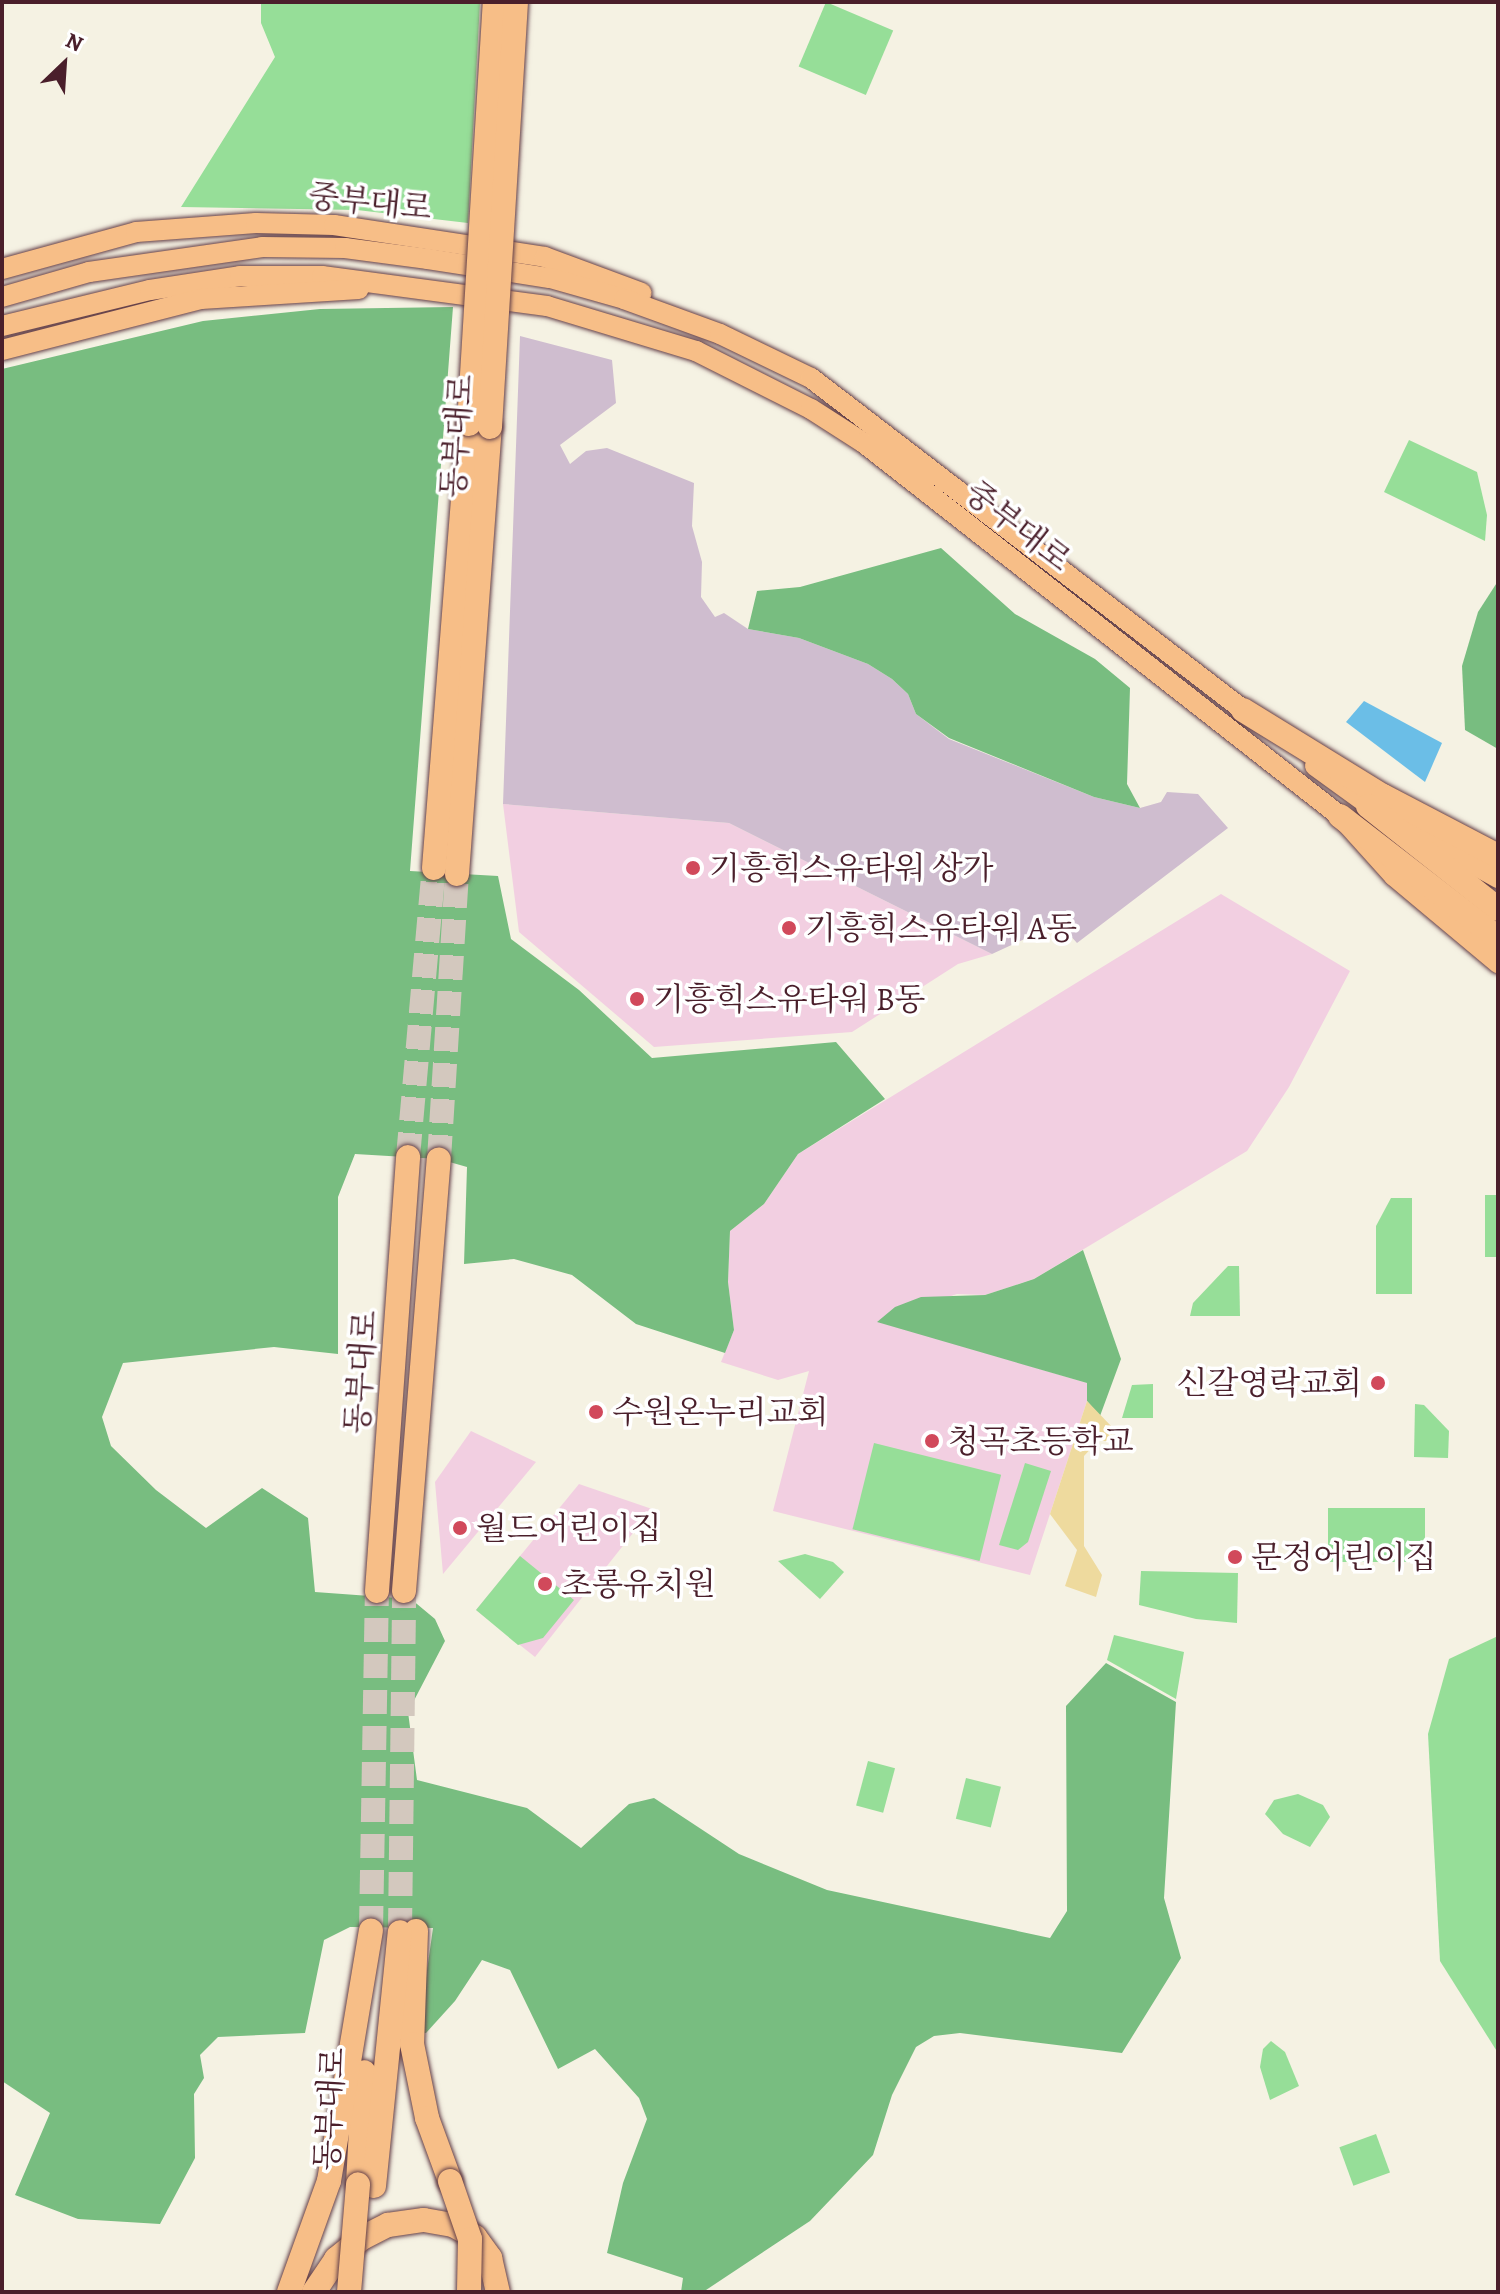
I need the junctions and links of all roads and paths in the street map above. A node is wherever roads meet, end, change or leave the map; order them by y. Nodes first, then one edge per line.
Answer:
1 (495, 2) edge
2 (516, 2) edge
3 (2, 269) edge
4 (421, 286) junction
5 (2, 297) edge
6 (2, 326) edge
7 (720, 334) junction
8 (2, 350) edge
9 (479, 426) junction
10 (1243, 710) junction
11 (1368, 806) junction
12 (1340, 816) junction
13 (1498, 856) edge
14 (445, 871) tunnel mouth
15 (1498, 878) edge
16 (1498, 909) edge
17 (1498, 938) edge
18 (1498, 963) edge
19 (408, 1157) tunnel mouth
20 (439, 1159) tunnel mouth
21 (377, 1591) tunnel mouth
22 (404, 1591) tunnel mouth
23 (366, 2185) junction
24 (289, 2292) edge
25 (314, 2292) edge
26 (349, 2292) edge
27 (365, 2292) edge
28 (469, 2292) edge
29 (498, 2292) edge

1 - 9 highway, 동부대로, bridge
2 - 9 highway, 동부대로, bridge
3 - 7 main road, 중부대로
4 - 6 main road, 중부대로
4 - 8 main road, 중부대로
4 - 12 main road, 중부대로
5 - 7 main road, 중부대로
7 - 10 main road, 중부대로
9 - 14 highway, 동부대로
10 - 11 main road, 중부대로
10 - 13 highway
11 - 15 main road, 중부대로
11 - 16 highway
12 - 17 highway
12 - 18 main road, 중부대로
19 - 21 highway, 동부대로
20 - 22 highway, 동부대로
23 - 24 highway, 동부대로
23 - 26 highway, 동부대로, bridge
23 - 27 highway, 동부대로
23 - 28 highway, 동부대로, bridge
25 - 29 highway

